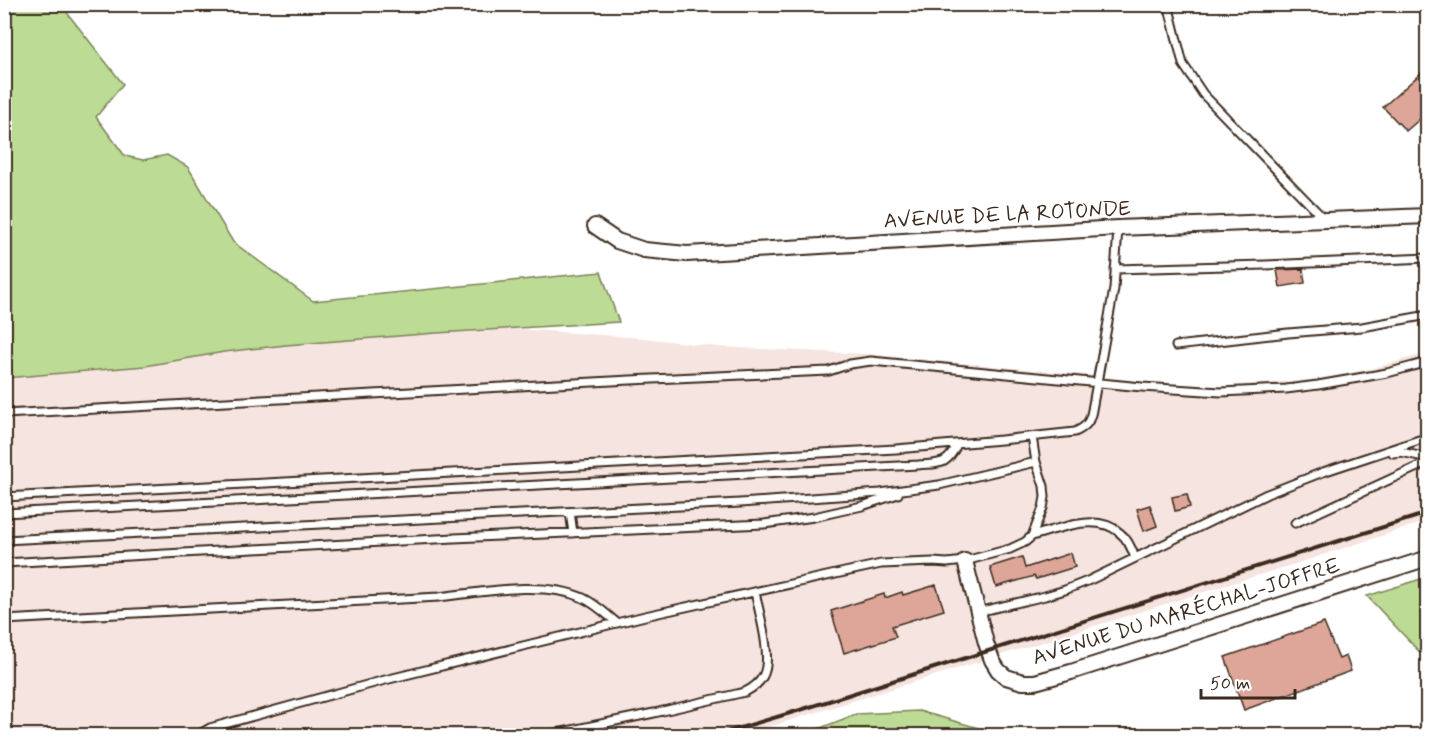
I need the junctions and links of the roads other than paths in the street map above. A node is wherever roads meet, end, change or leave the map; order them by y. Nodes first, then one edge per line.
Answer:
1 (1168, 4) edge
2 (1428, 216) edge
3 (1325, 220) junction
4 (595, 226) dead end
5 (1118, 228) junction
6 (1428, 258) edge
7 (1115, 269) junction
8 (1428, 315) edge
9 (1176, 346) dead end
10 (1428, 362) edge
11 (1098, 382) junction
12 (4, 414) edge
13 (1032, 437) junction
14 (1428, 437) edge
15 (957, 444) junction
16 (1378, 454) junction
17 (1428, 460) edge
18 (1036, 462) junction
19 (912, 489) junction
20 (4, 496) edge
21 (570, 512) junction
22 (4, 513) edge
23 (1295, 523) dead end
24 (573, 532) junction
25 (1032, 536) junction
26 (4, 540) edge
27 (1135, 558) junction
28 (1428, 558) edge
29 (965, 561) junction
30 (4, 563) edge
31 (755, 592) junction
32 (978, 612) junction
33 (4, 620) edge
34 (617, 623) junction
35 (196, 735) edge
36 (543, 735) edge

1 - 3 lane
2 - 3 street, AVENUE DE LA ROTONDE
3 - 5 street, AVENUE DE LA ROTONDE
4 - 5 street, AVENUE DE LA ROTONDE
5 - 7 lane
6 - 7 lane
7 - 11 lane
8 - 9 lane
10 - 11 lane
11 - 12 lane
11 - 13 lane
13 - 15 lane
13 - 18 lane
14 - 16 lane
15 - 20 lane
15 - 22 lane
16 - 17 lane
16 - 27 lane
17 - 23 lane
18 - 19 lane
18 - 25 lane
19 - 21 lane
19 - 24 lane
21 - 24 lane
21 - 26 lane
24 - 30 lane
25 - 27 lane
25 - 29 lane
27 - 32 lane
28 - 32 street, AVENUE DU MARÉCHAL-JOFFRE
29 - 31 lane
29 - 32 street, AVENUE DU MARÉCHAL-JOFFRE
31 - 34 lane
31 - 36 lane
33 - 34 lane
34 - 35 lane

